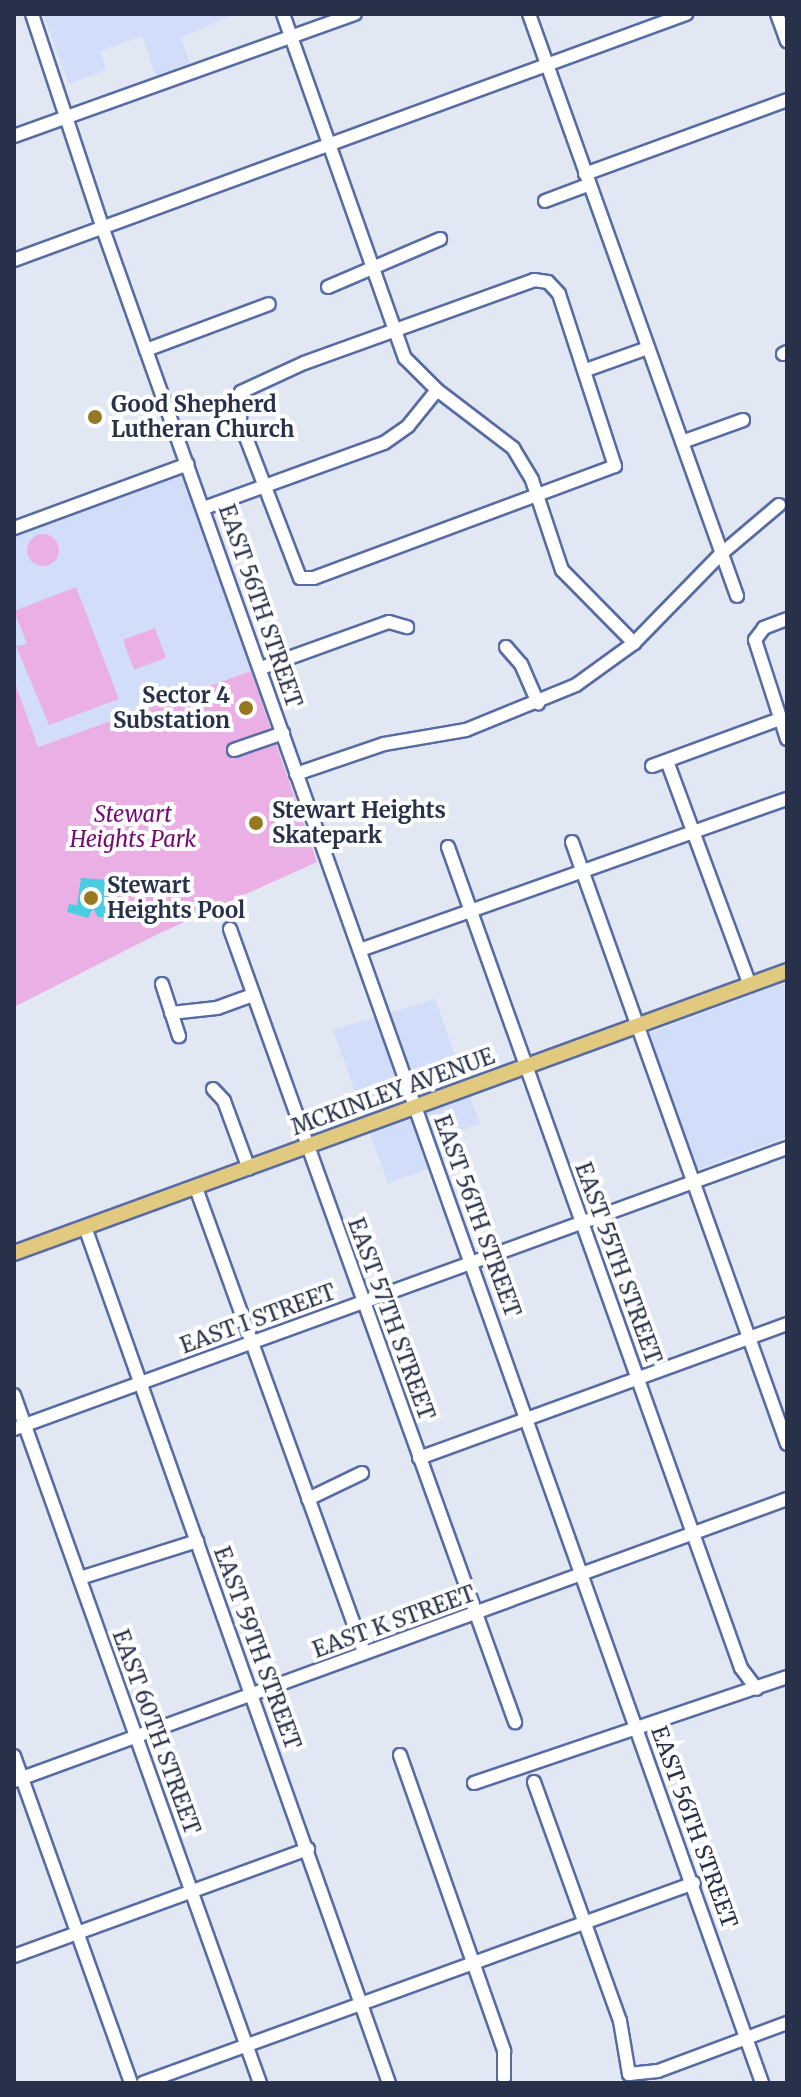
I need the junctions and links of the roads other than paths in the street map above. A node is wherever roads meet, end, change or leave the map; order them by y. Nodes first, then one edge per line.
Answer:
1 (32, 14) edge
2 (283, 14) edge
3 (355, 14) edge
4 (529, 14) edge
5 (686, 14) edge
6 (777, 14) edge
7 (291, 37) junction
8 (787, 41) edge
9 (546, 68) junction
10 (787, 100) edge
11 (66, 117) junction
12 (14, 136) edge
13 (329, 146) junction
14 (586, 180) junction
15 (545, 201) dead end
16 (103, 229) junction
17 (440, 239) dead end
18 (14, 260) edge
19 (375, 270) junction
20 (328, 287) dead end
21 (269, 304) dead end
22 (397, 328) junction
23 (648, 348) junction
24 (146, 350) junction
25 (586, 370) junction
26 (437, 390) junction
27 (743, 420) dead end
28 (682, 442) junction
29 (188, 464) junction
30 (262, 486) junction
31 (538, 496) junction
32 (779, 505) dead end
33 (204, 508) junction
34 (14, 528) edge
35 (721, 554) junction
36 (737, 596) dead end
37 (787, 619) edge
38 (407, 627) dead end
39 (634, 643) junction
40 (506, 647) dead end
41 (261, 668) junction
42 (538, 703) junction
43 (780, 719) junction
44 (283, 733) junction
45 (787, 739) edge
46 (234, 750) dead end
47 (667, 761) junction
48 (652, 766) dead end
49 (296, 774) junction
50 (787, 799) edge
51 (693, 830) junction
52 (572, 842) dead end
53 (448, 847) dead end
54 (582, 870) junction
55 (471, 910) junction
56 (230, 929) dead end
57 (360, 950) junction
58 (787, 971) edge
59 (162, 984) dead end
60 (750, 985) junction
61 (253, 995) junction
62 (171, 1013) junction
63 (640, 1026) junction
64 (179, 1036) dead end
65 (526, 1068) junction
66 (213, 1089) dead end
67 (417, 1107) junction
68 (307, 1147) junction
69 (787, 1148) edge
70 (249, 1169) junction
71 (694, 1181) junction
72 (196, 1188) junction
73 (583, 1223) junction
74 (85, 1227) junction
75 (14, 1253) edge
76 (473, 1262) junction
77 (364, 1302) junction
78 (787, 1324) edge
79 (749, 1338) junction
80 (252, 1343) junction
81 (637, 1378) junction
82 (140, 1383) junction
83 (14, 1395) edge
84 (528, 1418) junction
85 (19, 1427) edge
86 (787, 1444) edge
87 (419, 1458) junction
88 (362, 1473) dead end
89 (308, 1499) junction
90 (787, 1499) edge
91 (693, 1534) junction
92 (197, 1541) junction
93 (582, 1574) junction
94 (80, 1578) junction
95 (476, 1613) junction
96 (364, 1653) junction
97 (787, 1677) edge
98 (757, 1689) junction
99 (252, 1695) junction
100 (515, 1722) dead end
101 (638, 1728) junction
102 (137, 1737) junction
103 (400, 1755) dead end
104 (14, 1756) edge
105 (18, 1780) edge
106 (534, 1782) dead end
107 (474, 1783) dead end
108 (308, 1849) junction
109 (694, 1883) junction
110 (192, 1891) junction
111 (585, 1924) junction
112 (76, 1933) junction
113 (14, 1956) edge
114 (474, 1965) junction
115 (362, 2005) junction
116 (787, 2023) edge
117 (746, 2036) junction
118 (247, 2046) junction
119 (504, 2078) dead end
120 (131, 2083) edge
121 (143, 2083) edge
122 (260, 2083) edge
123 (389, 2083) edge
124 (762, 2083) edge

1 - 11 street, EAST 56TH STREET
2 - 7 street
3 - 7 street
4 - 9 street
5 - 9 street
6 - 8 street
7 - 11 street
7 - 13 street
9 - 13 street
9 - 14 street
10 - 14 street
11 - 12 street
11 - 16 street, EAST 56TH STREET
13 - 16 street
13 - 19 street
14 - 15 street
14 - 23 street
16 - 18 street
16 - 24 street, EAST 56TH STREET
17 - 19 street
19 - 20 street
19 - 22 street
21 - 24 street
22 - 25 street
22 - 26 street
22 - 30 street
23 - 25 street
23 - 28 street
24 - 29 street, EAST 56TH STREET
25 - 31 street
26 - 30 street
26 - 31 street
27 - 28 street
28 - 35 street
29 - 33 street, EAST 56TH STREET
29 - 34 street
30 - 31 street
30 - 33 street
31 - 39 street
32 - 35 street
33 - 41 street, EAST 56TH STREET
35 - 36 street
35 - 39 street
37 - 43 street
38 - 41 street
39 - 42 street
40 - 42 street
41 - 44 street, EAST 56TH STREET
42 - 49 street
43 - 45 street
43 - 47 street
44 - 46 street
44 - 49 street, EAST 56TH STREET
47 - 48 street
47 - 51 street
49 - 57 street, EAST 56TH STREET
50 - 51 street
51 - 54 street
51 - 60 street
52 - 54 street
53 - 55 street, EAST 55TH STREET
54 - 55 street
54 - 63 street
55 - 57 street
55 - 65 street, EAST 55TH STREET
56 - 61 street, EAST 57TH STREET
57 - 67 street, EAST 56TH STREET
58 - 60 main road, MCKINLEY AVENUE
59 - 62 street
60 - 63 main road, MCKINLEY AVENUE
61 - 62 street
61 - 68 street, EAST 57TH STREET
62 - 64 street
63 - 65 main road, MCKINLEY AVENUE
63 - 71 street
65 - 67 main road, MCKINLEY AVENUE
65 - 73 street, EAST 55TH STREET
66 - 70 street
67 - 68 main road, MCKINLEY AVENUE
67 - 76 street, EAST 56TH STREET
68 - 70 main road, MCKINLEY AVENUE
68 - 77 street, EAST 57TH STREET
69 - 71 street, EAST I STREET
70 - 72 main road, MCKINLEY AVENUE
71 - 73 street, EAST I STREET
71 - 79 street
72 - 74 main road, MCKINLEY AVENUE
72 - 80 street
73 - 76 street, EAST I STREET
73 - 81 street, EAST 55TH STREET
74 - 75 main road, MCKINLEY AVENUE
74 - 82 street, EAST 59TH STREET
76 - 77 street, EAST I STREET
76 - 84 street, EAST 56TH STREET
77 - 80 street, EAST I STREET
77 - 87 street, EAST 57TH STREET
78 - 79 street
79 - 81 street
79 - 86 street
80 - 82 street, EAST I STREET
80 - 89 street
81 - 84 street
81 - 91 street, EAST 55TH STREET
82 - 85 street, EAST I STREET
82 - 92 street, EAST 59TH STREET
83 - 85 street, EAST 60TH STREET
84 - 87 street
84 - 93 street, EAST 56TH STREET
85 - 94 street, EAST 60TH STREET
87 - 95 street, EAST 57TH STREET
88 - 89 street
89 - 96 street
90 - 91 street, EAST K STREET
91 - 93 street, EAST K STREET
91 - 98 street, EAST 55TH STREET
92 - 94 street
92 - 99 street, EAST 59TH STREET
93 - 95 street, EAST K STREET
93 - 101 street, EAST 56TH STREET
94 - 102 street, EAST 60TH STREET
95 - 96 street, EAST K STREET
95 - 100 street, EAST 57TH STREET
96 - 99 street, EAST K STREET
97 - 98 street
98 - 101 street
99 - 102 street, EAST K STREET
99 - 108 street, EAST 59TH STREET
101 - 107 street
101 - 109 street, EAST 56TH STREET
102 - 105 street, EAST K STREET
102 - 110 street, EAST 60TH STREET
103 - 114 street
104 - 105 street
105 - 112 street
106 - 111 street
108 - 110 street
108 - 115 street, EAST 59TH STREET
109 - 111 street
109 - 117 street, EAST 56TH STREET
110 - 112 street
110 - 118 street, EAST 60TH STREET
111 - 114 street
111 - 117 street
112 - 113 street
112 - 120 street
114 - 115 street
114 - 119 street
115 - 118 street
115 - 123 street, EAST 59TH STREET
116 - 117 street
117 - 124 street, EAST 56TH STREET
118 - 121 street
118 - 122 street, EAST 60TH STREET

